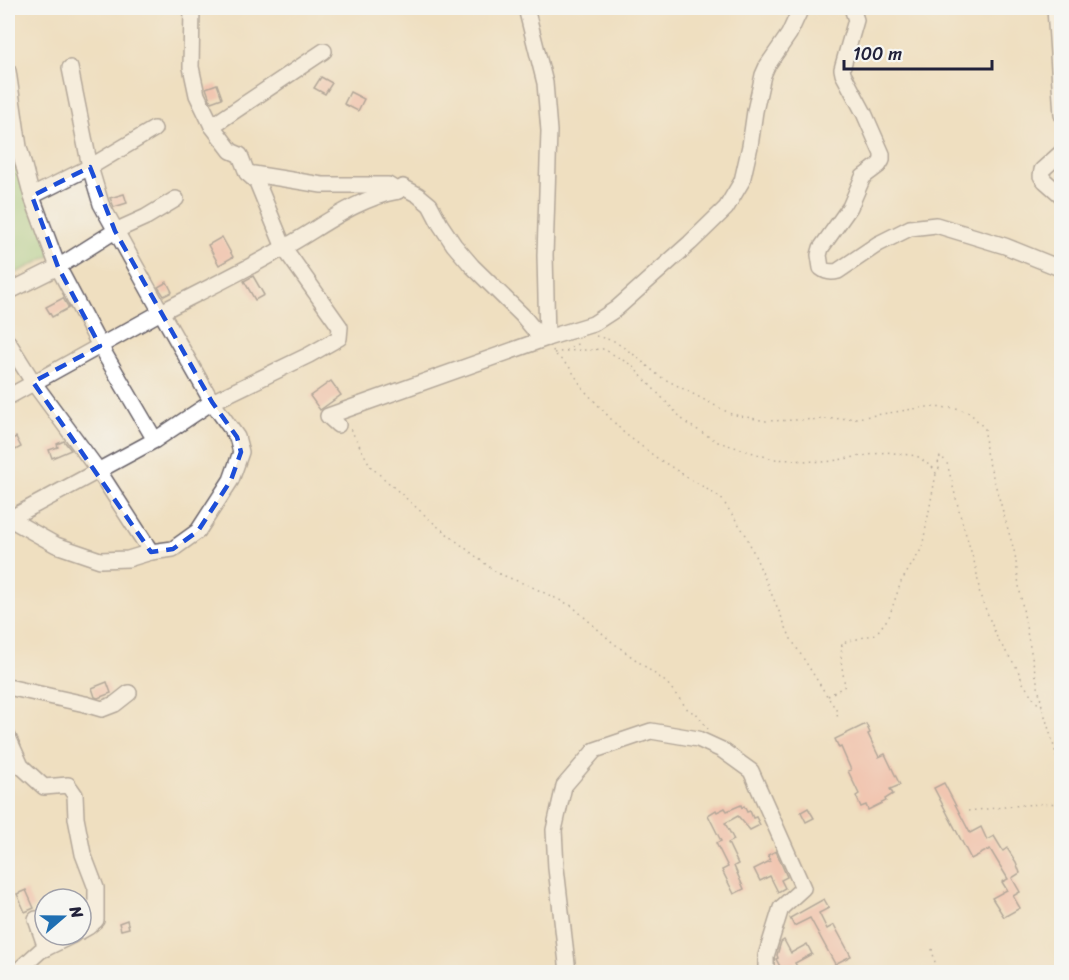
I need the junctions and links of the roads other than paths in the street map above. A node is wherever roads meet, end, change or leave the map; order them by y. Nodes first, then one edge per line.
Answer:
1 (192, 8) edge
2 (526, 8) edge
3 (801, 8) edge
4 (852, 8) edge
5 (1055, 8) edge
6 (324, 51) dead end
7 (70, 68) dead end
8 (8, 71) edge
9 (1062, 115) edge
10 (212, 126) junction
11 (154, 129) dead end
12 (1062, 152) edge
13 (90, 167) junction
14 (247, 173) junction
15 (398, 191) junction
16 (32, 196) junction
17 (1062, 196) edge
18 (176, 199) dead end
19 (115, 231) junction
20 (284, 248) junction
21 (58, 267) junction
22 (1062, 269) edge
23 (8, 292) edge
24 (161, 312) junction
25 (548, 338) junction
26 (8, 342) edge
27 (100, 346) junction
28 (33, 382) junction
29 (8, 397) edge
30 (212, 402) junction
31 (338, 425) road end
32 (155, 440) junction
33 (98, 470) junction
34 (8, 518) edge
35 (151, 552) junction
36 (8, 687) edge
37 (129, 693) dead end
38 (8, 737) edge
39 (93, 923) edge
40 (46, 948) edge
41 (22, 972) edge
42 (568, 972) edge
43 (766, 972) edge

1 - 10 street
2 - 25 street
3 - 25 street
4 - 22 street
5 - 9 street
6 - 10 street
7 - 13 street
8 - 16 street
10 - 14 street
11 - 13 street
12 - 17 street
13 - 16 street
13 - 19 street
14 - 15 street
14 - 20 street
15 - 20 street
15 - 25 street
16 - 21 street
18 - 19 street
19 - 21 street
19 - 24 street
20 - 24 street
20 - 30 street
21 - 23 street
21 - 27 street
24 - 27 street
24 - 30 street
25 - 31 street
26 - 28 street
27 - 28 street
27 - 32 street
28 - 29 street
28 - 33 street
30 - 32 street
30 - 35 street
32 - 33 street
33 - 34 street
33 - 35 street
34 - 35 street
36 - 37 street
38 - 39 street
40 - 41 street
42 - 43 street

